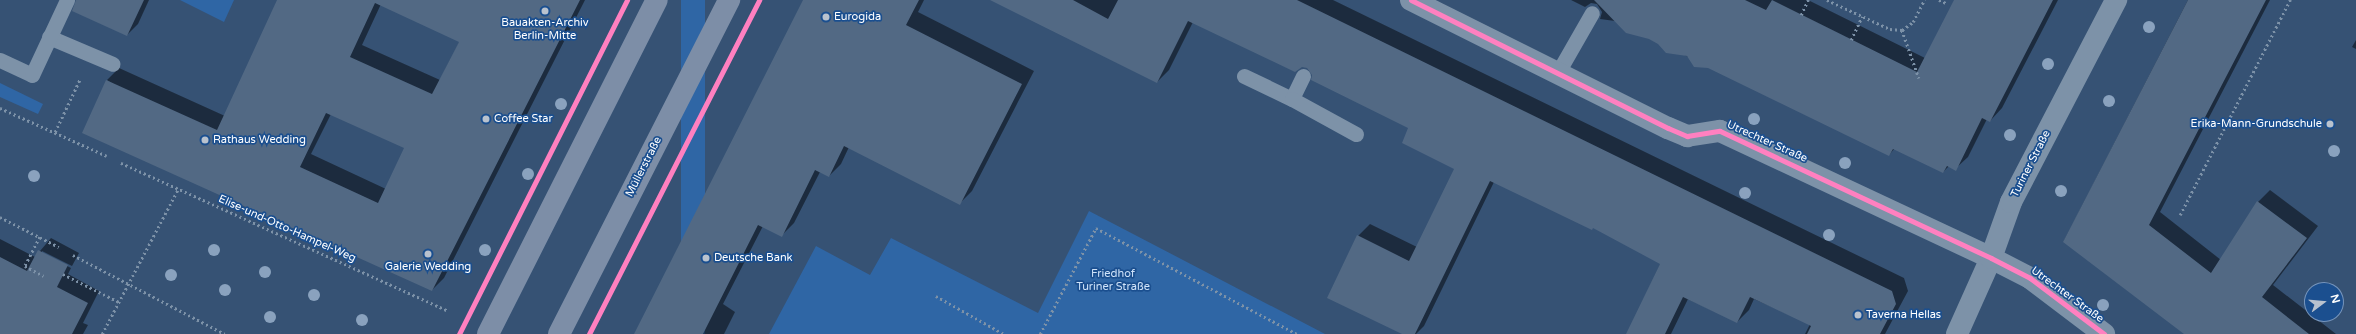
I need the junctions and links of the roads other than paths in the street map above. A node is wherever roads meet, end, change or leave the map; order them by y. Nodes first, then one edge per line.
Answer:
1 (67, 0) edge
2 (657, 0) edge
3 (729, 0) edge
4 (1411, 0) edge
5 (2116, 0) edge
6 (1592, 13) dead end
7 (49, 37) junction
8 (0, 60) edge
9 (113, 64) dead end
10 (1557, 74) junction
11 (1244, 76) dead end
12 (1303, 76) dead end
13 (1292, 99) junction
14 (1356, 134) dead end
15 (1991, 258) junction
16 (488, 334) edge
17 (559, 334) edge
18 (1957, 334) edge
19 (2104, 334) edge

1 - 7 lane
2 - 16 main road
3 - 17 main road, Müllerstraße
4 - 10 street, Utrechter Straße
5 - 15 street, Turiner Straße
6 - 10 lane
7 - 8 lane
7 - 9 lane
10 - 15 street, Utrechter Straße
11 - 13 lane
12 - 13 lane
13 - 14 lane
15 - 18 street, Turiner Straße
15 - 19 street, Utrechter Straße

